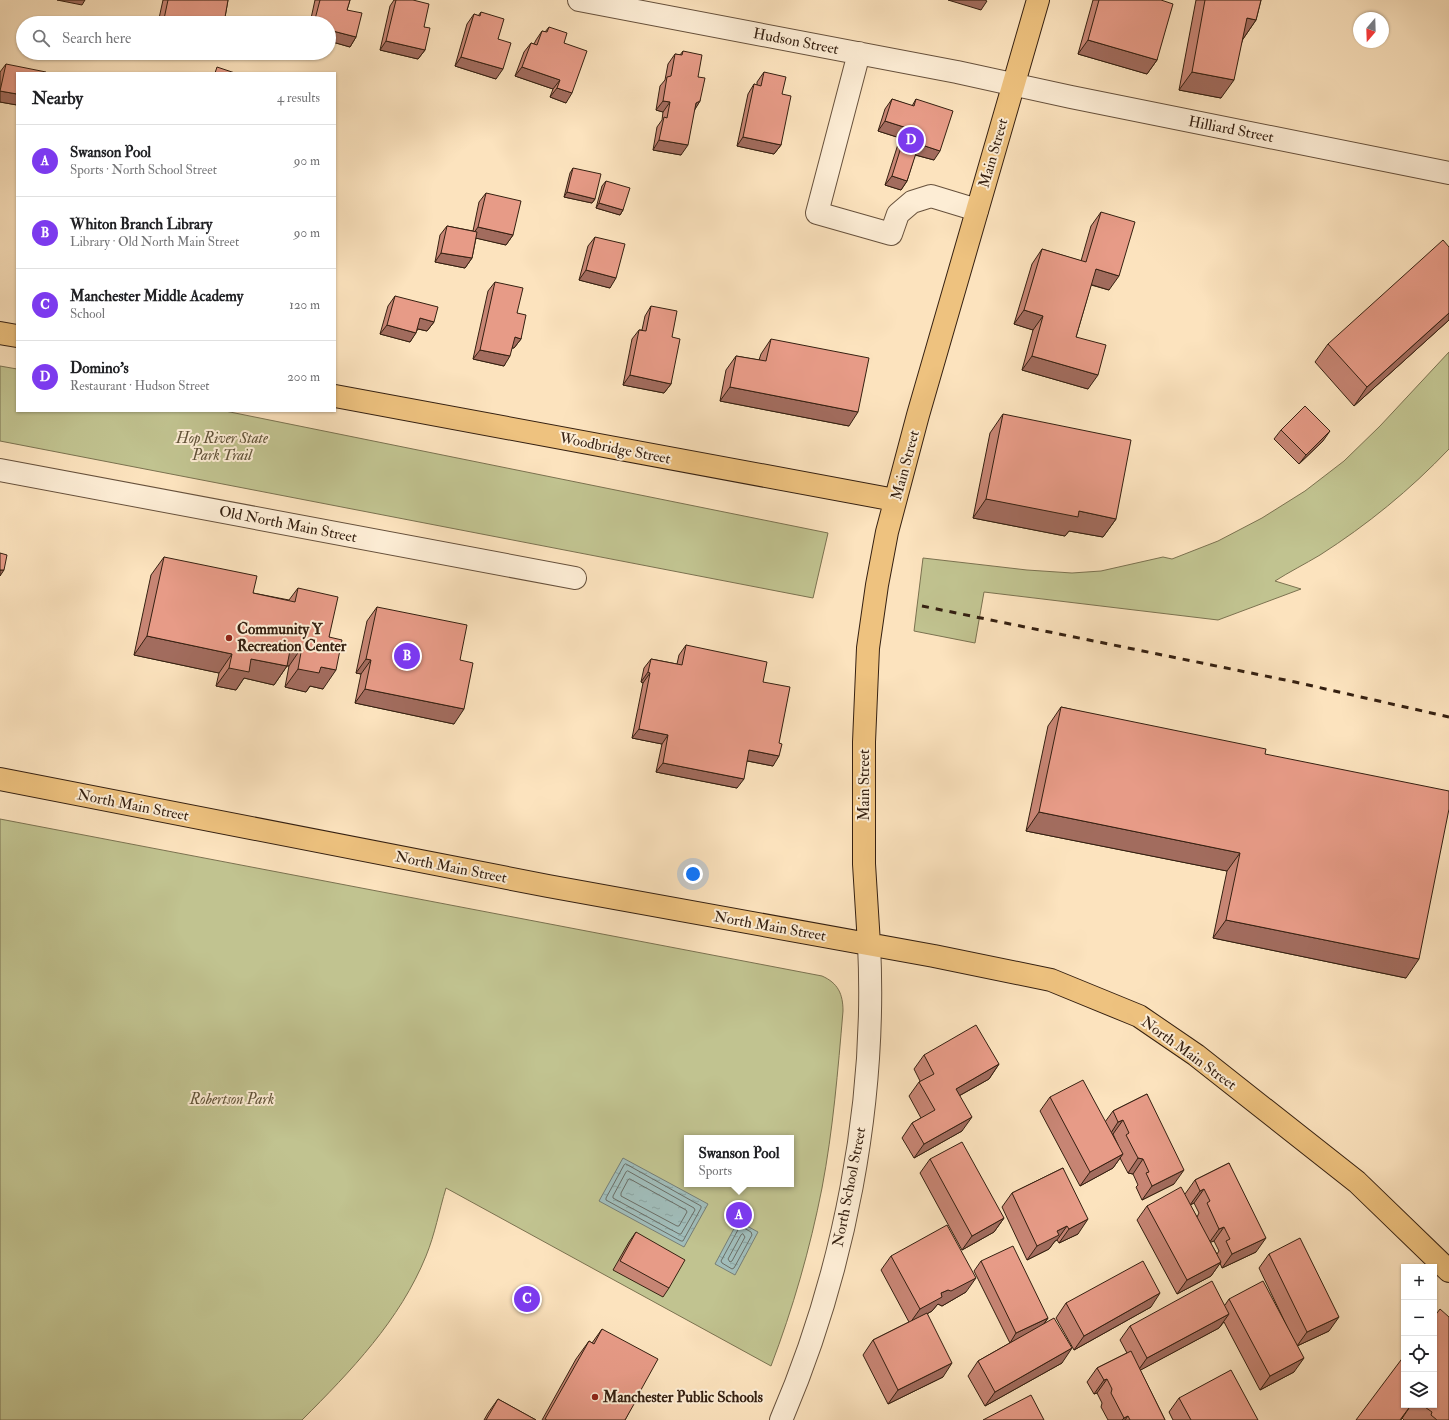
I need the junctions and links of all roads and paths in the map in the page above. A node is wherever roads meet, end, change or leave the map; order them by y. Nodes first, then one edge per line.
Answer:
1 (579, 0) edge
2 (1038, 0) edge
3 (859, 53) junction
4 (1013, 84) junction
5 (1449, 173) edge
6 (976, 210) junction
7 (0, 333) edge
8 (16, 336) edge
9 (336, 396) edge
10 (0, 470) edge
11 (895, 500) junction
12 (575, 578) dead end
13 (0, 779) edge
14 (868, 944) junction
15 (1449, 1271) edge
16 (781, 1420) edge

1 - 3 street, Hudson Street
2 - 4 main road, Main Street
3 - 4 street, Hudson Street
3 - 6 street
4 - 5 street, Hilliard Street
4 - 6 main road, Main Street
6 - 11 main road, Main Street
7 - 8 main road
9 - 11 main road, Woodbridge Street
10 - 12 street, Old North Main Street
11 - 14 main road, Main Street
13 - 14 main road, North Main Street
14 - 15 main road, North Main Street
14 - 16 street, North School Street

